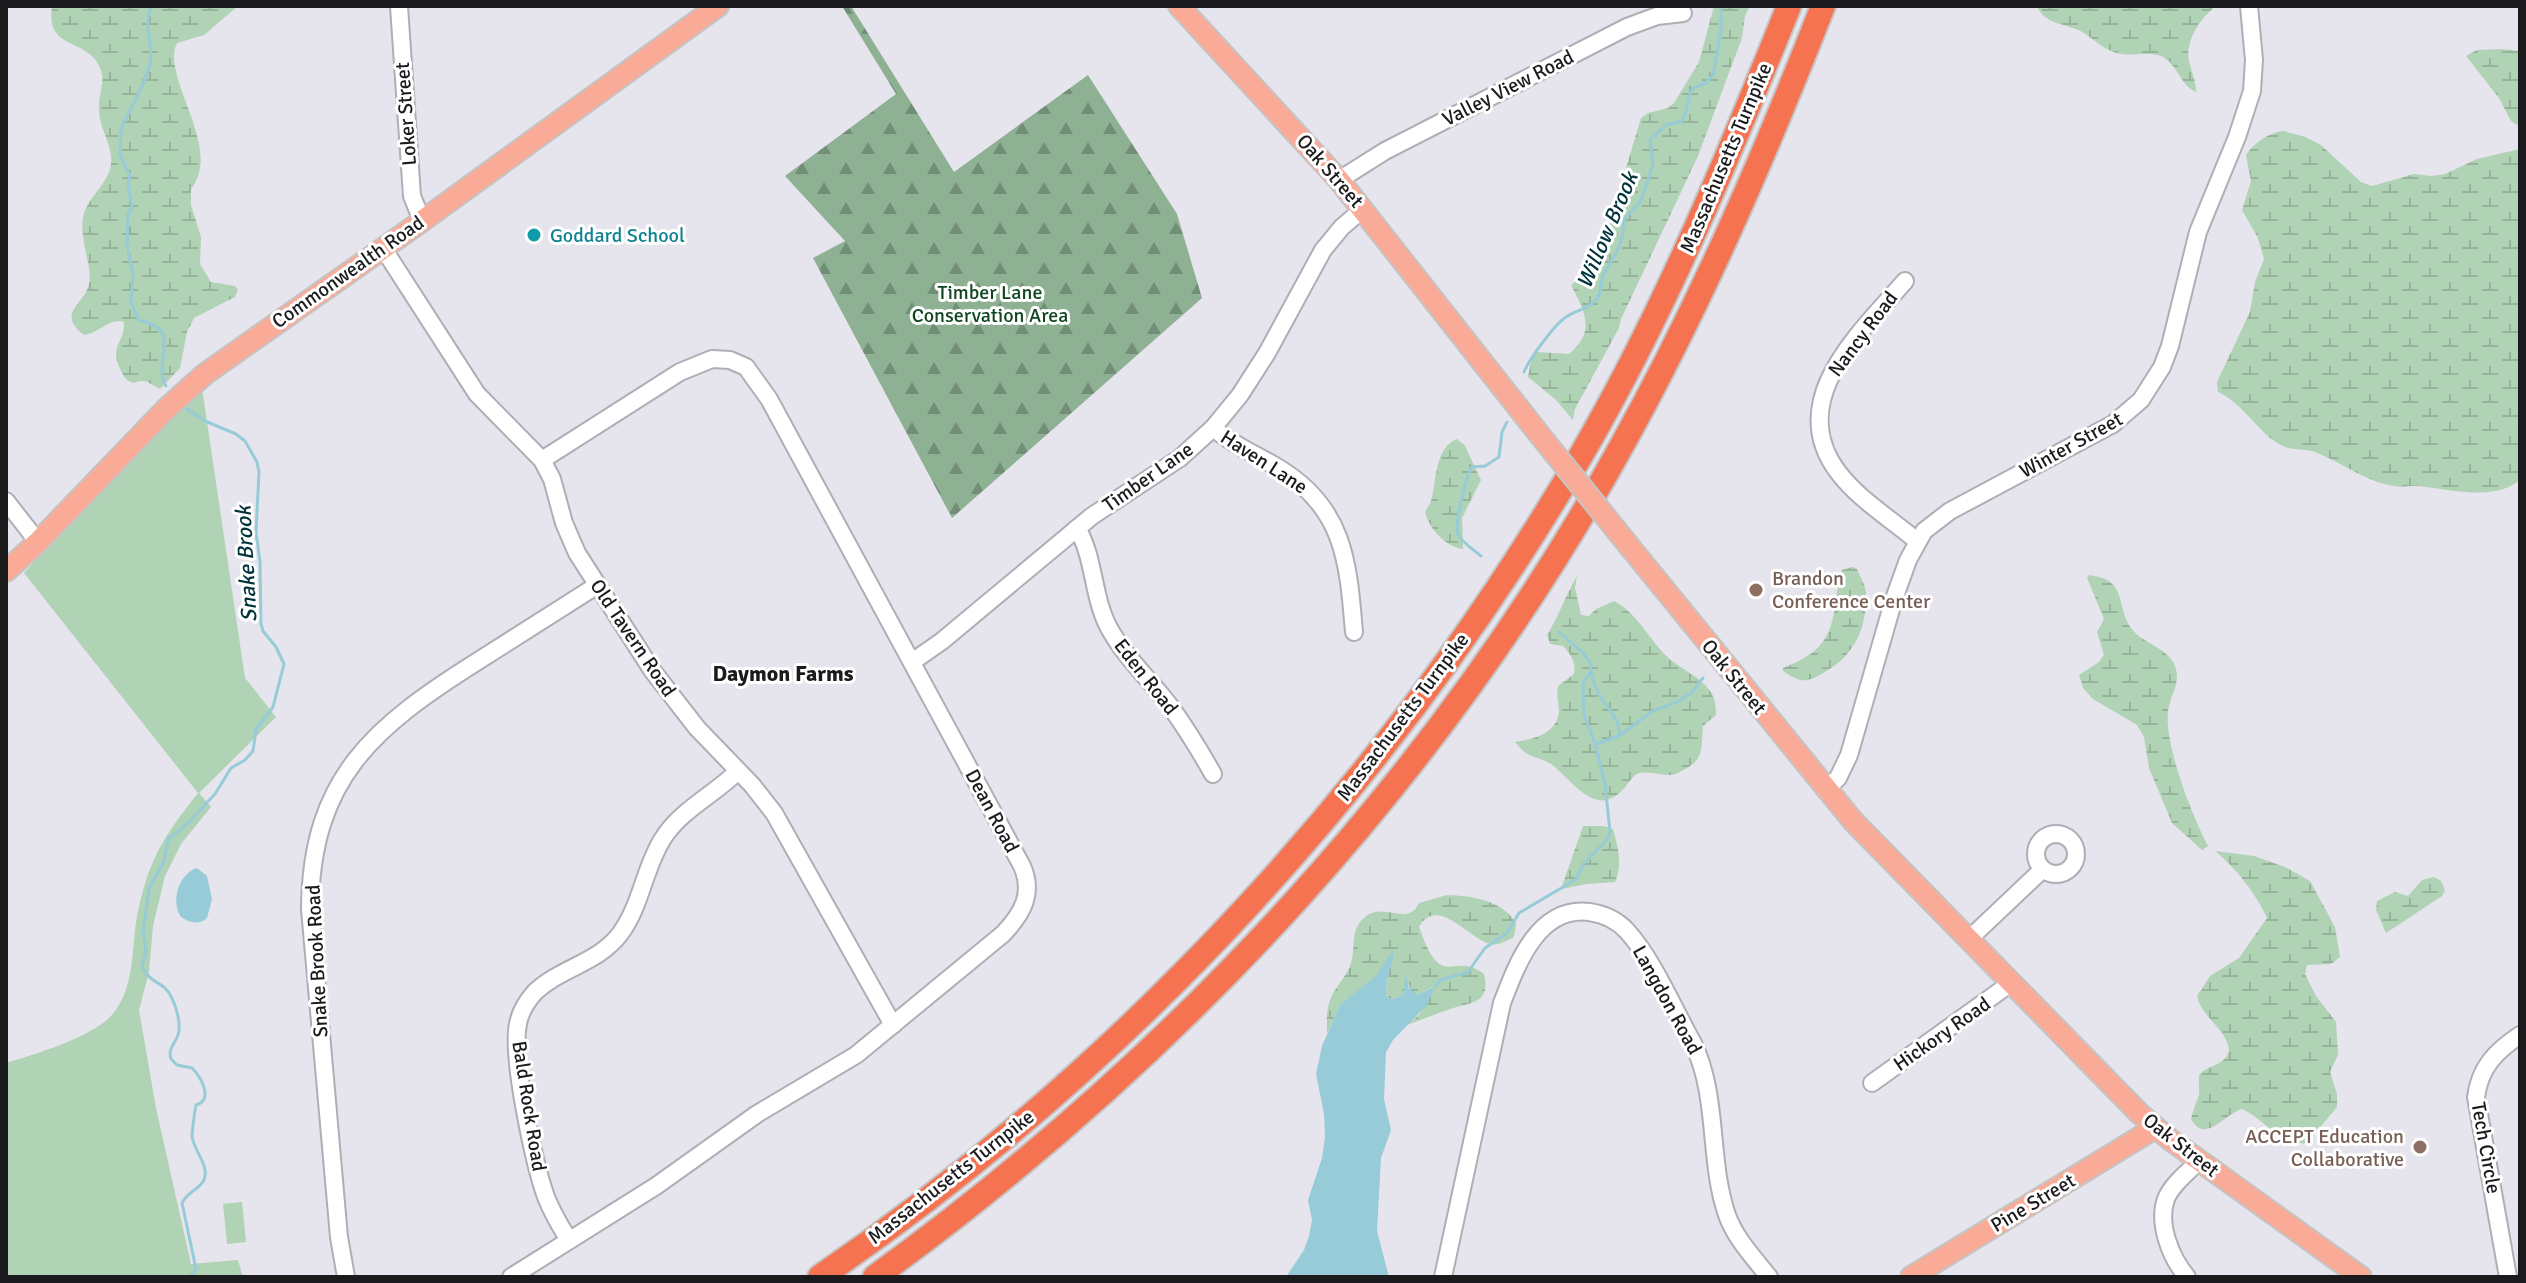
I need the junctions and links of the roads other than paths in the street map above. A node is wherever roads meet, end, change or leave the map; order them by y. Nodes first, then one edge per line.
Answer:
1 (399, 6) edge
2 (718, 6) edge
3 (1179, 6) edge
4 (1789, 6) edge
5 (1823, 6) edge
6 (2249, 6) edge
7 (1683, 13) dead end
8 (1339, 180) junction
9 (1363, 209) junction
10 (422, 221) junction
11 (383, 248) junction
12 (1905, 281) dead end
13 (1213, 428) junction
14 (542, 460) junction
15 (6, 501) edge
16 (1077, 528) junction
17 (1917, 541) junction
18 (38, 542) junction
19 (6, 571) edge
20 (596, 586) junction
21 (1354, 632) dead end
22 (912, 662) junction
23 (738, 771) junction
24 (1213, 774) dead end
25 (1825, 790) junction
26 (2042, 870) dead end
27 (1968, 940) junction
28 (2011, 983) junction
29 (893, 1025) junction
30 (2520, 1035) edge
31 (1872, 1083) dead end
32 (2155, 1128) junction
33 (2200, 1160) junction
34 (569, 1240) junction
35 (346, 1277) edge
36 (511, 1277) edge
37 (820, 1277) edge
38 (875, 1277) edge
39 (1443, 1277) edge
40 (1769, 1277) edge
41 (1911, 1277) edge
42 (2187, 1277) edge
43 (2361, 1277) edge
44 (2508, 1277) edge

1 - 10 street, Loker Street
2 - 10 main road, Commonwealth Road
3 - 8 main road, Oak Street
4 - 37 highway, Massachusetts Turnpike
5 - 38 highway, Massachusetts Turnpike
6 - 17 street, Winter Street
7 - 8 street, Valley View Road
8 - 9 main road, Oak Street
9 - 13 street, Timber Lane
9 - 25 main road, Oak Street, bridge
10 - 11 main road, Commonwealth Road
11 - 14 street, Old Tavern Road
11 - 18 main road, Commonwealth Road
12 - 17 street, Nancy Road
13 - 16 street, Timber Lane
13 - 21 street, Haven Lane
14 - 20 street, Old Tavern Road
14 - 22 street, Dean Road
15 - 18 street
16 - 22 street, Timber Lane
16 - 24 street, Eden Road
17 - 25 street, Winter Street
18 - 19 main road, Commonwealth Road
20 - 23 street, Old Tavern Road
20 - 35 street, Snake Brook Road
22 - 29 street, Dean Road
23 - 29 street, Old Tavern Road
23 - 34 street, Bald Rock Road
25 - 27 main road, Oak Street
26 - 27 street
27 - 28 main road, Oak Street
28 - 31 street, Hickory Road
28 - 32 main road, Oak Street
29 - 34 street, Dean Road
30 - 44 street, Tech Circle
32 - 33 main road, Oak Street
32 - 41 main road, Pine Street
33 - 42 street
33 - 43 main road, Oak Street
34 - 36 street, Dean Road
39 - 40 street, Langdon Road

